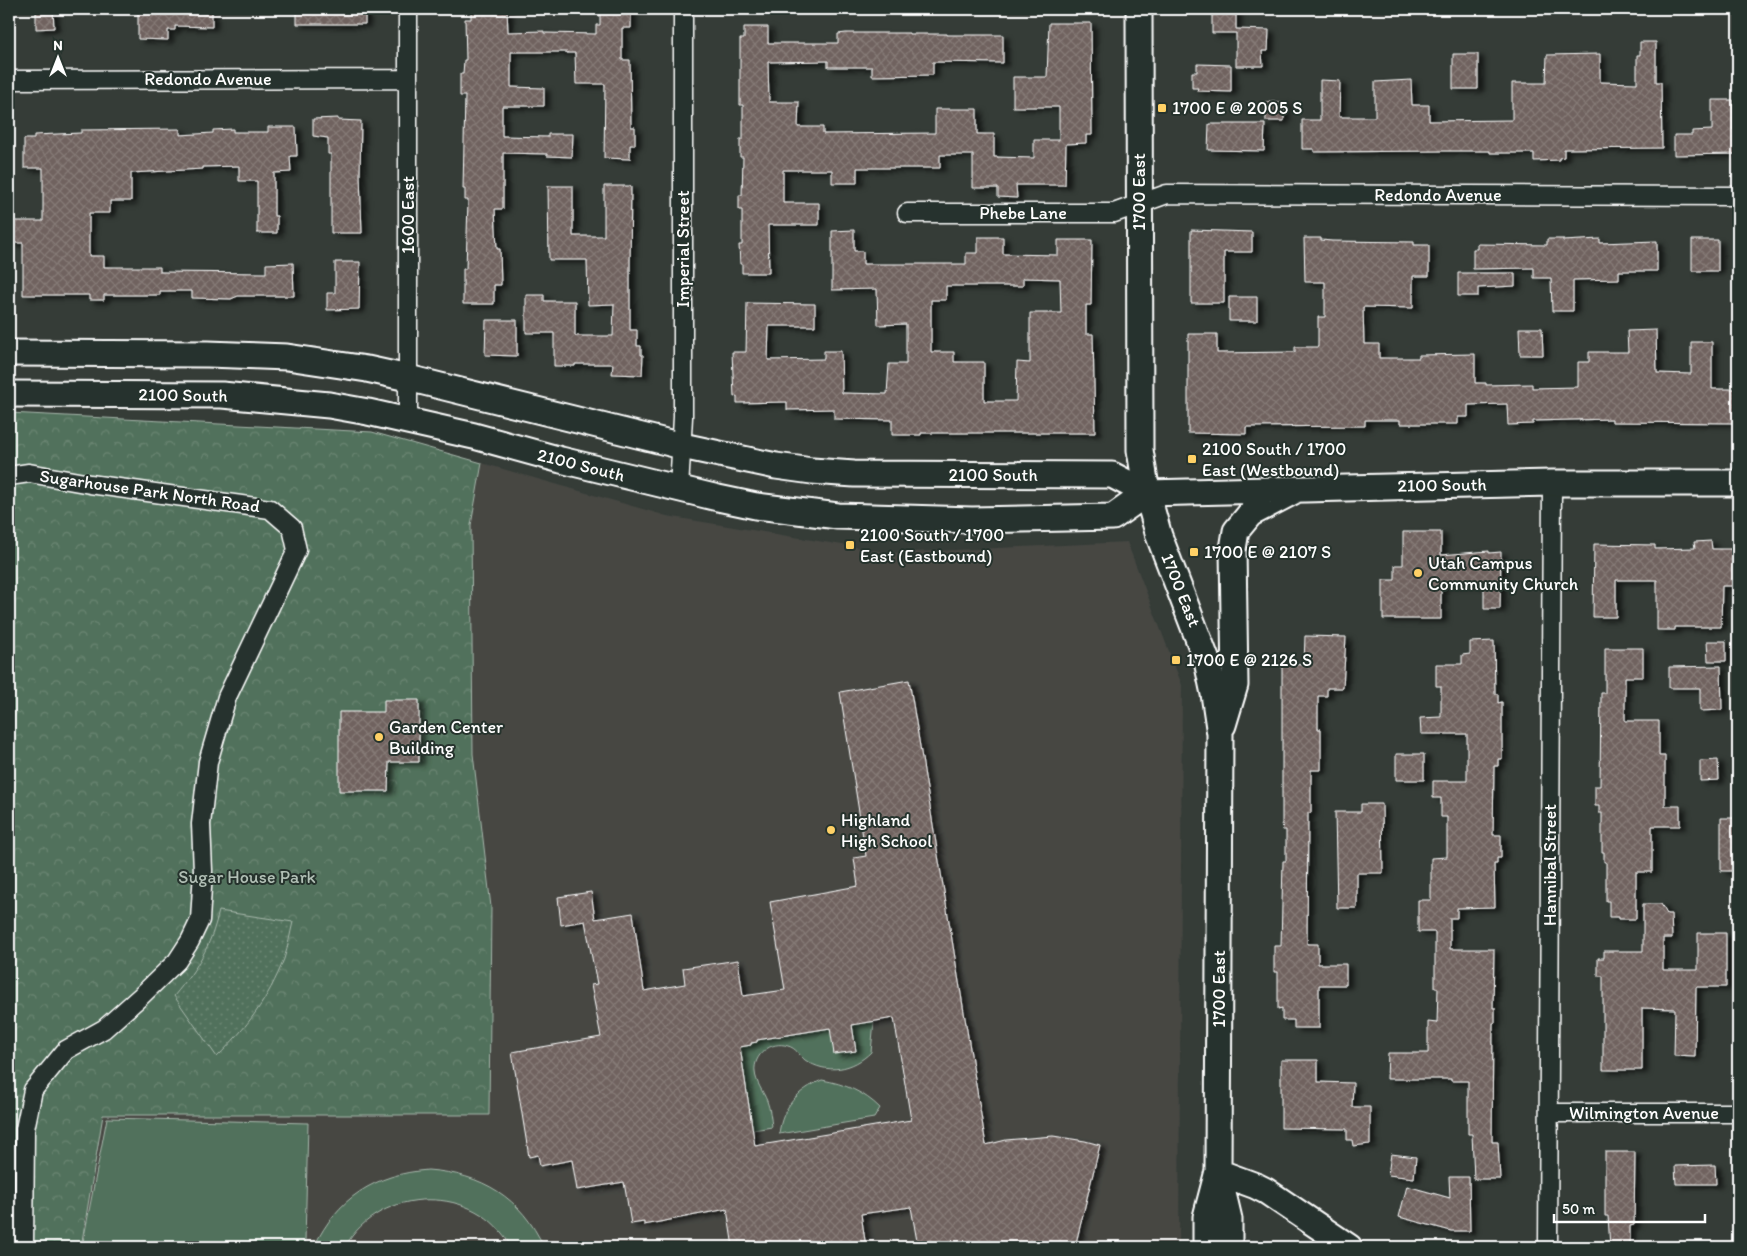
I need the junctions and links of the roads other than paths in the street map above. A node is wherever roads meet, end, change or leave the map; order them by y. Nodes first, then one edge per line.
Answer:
1 (408, 9) edge
2 (683, 9) edge
3 (1139, 9) edge
4 (408, 79) junction
5 (9, 80) edge
6 (1738, 196) edge
7 (1138, 203) junction
8 (907, 213) dead end
9 (9, 353) edge
10 (408, 378) junction
11 (9, 394) edge
12 (408, 420) junction
13 (682, 446) junction
14 (9, 476) edge
15 (1552, 483) junction
16 (1738, 483) edge
17 (679, 489) junction
18 (1299, 489) junction
19 (1147, 493) junction
20 (1220, 734) junction
21 (1549, 1113) junction
22 (1738, 1113) edge
23 (1218, 1172) junction
24 (24, 1247) edge
25 (1206, 1247) edge
26 (1229, 1247) edge
27 (1349, 1247) edge
28 (1548, 1247) edge

1 - 4 street, 1600 East
2 - 13 street, Imperial Street
3 - 7 main road, 1700 East
4 - 5 street, Redondo Avenue
4 - 10 street, 1600 East
6 - 7 street, Redondo Avenue
7 - 8 street, Phebe Lane
7 - 19 main road, 1700 East
9 - 10 main road, 2100 South
10 - 12 street, 1600 East
10 - 13 main road, 2100 South
11 - 12 main road, 2100 South
12 - 17 main road, 2100 South
13 - 17 street, Imperial Street
13 - 19 main road, 2100 South
14 - 24 street, Sugarhouse Park North Road
15 - 16 main road, 2100 South
15 - 18 main road, 2100 South
15 - 21 street, Hannibal Street
17 - 19 main road, 2100 South
18 - 19 main road, 2100 South
18 - 20 main road
19 - 20 main road, 1700 East
20 - 23 main road, 1700 East
21 - 22 street, Wilmington Avenue
21 - 28 street, Hannibal Street
23 - 25 main road, 1700 East
23 - 26 main road, 1700 East
23 - 27 main road

